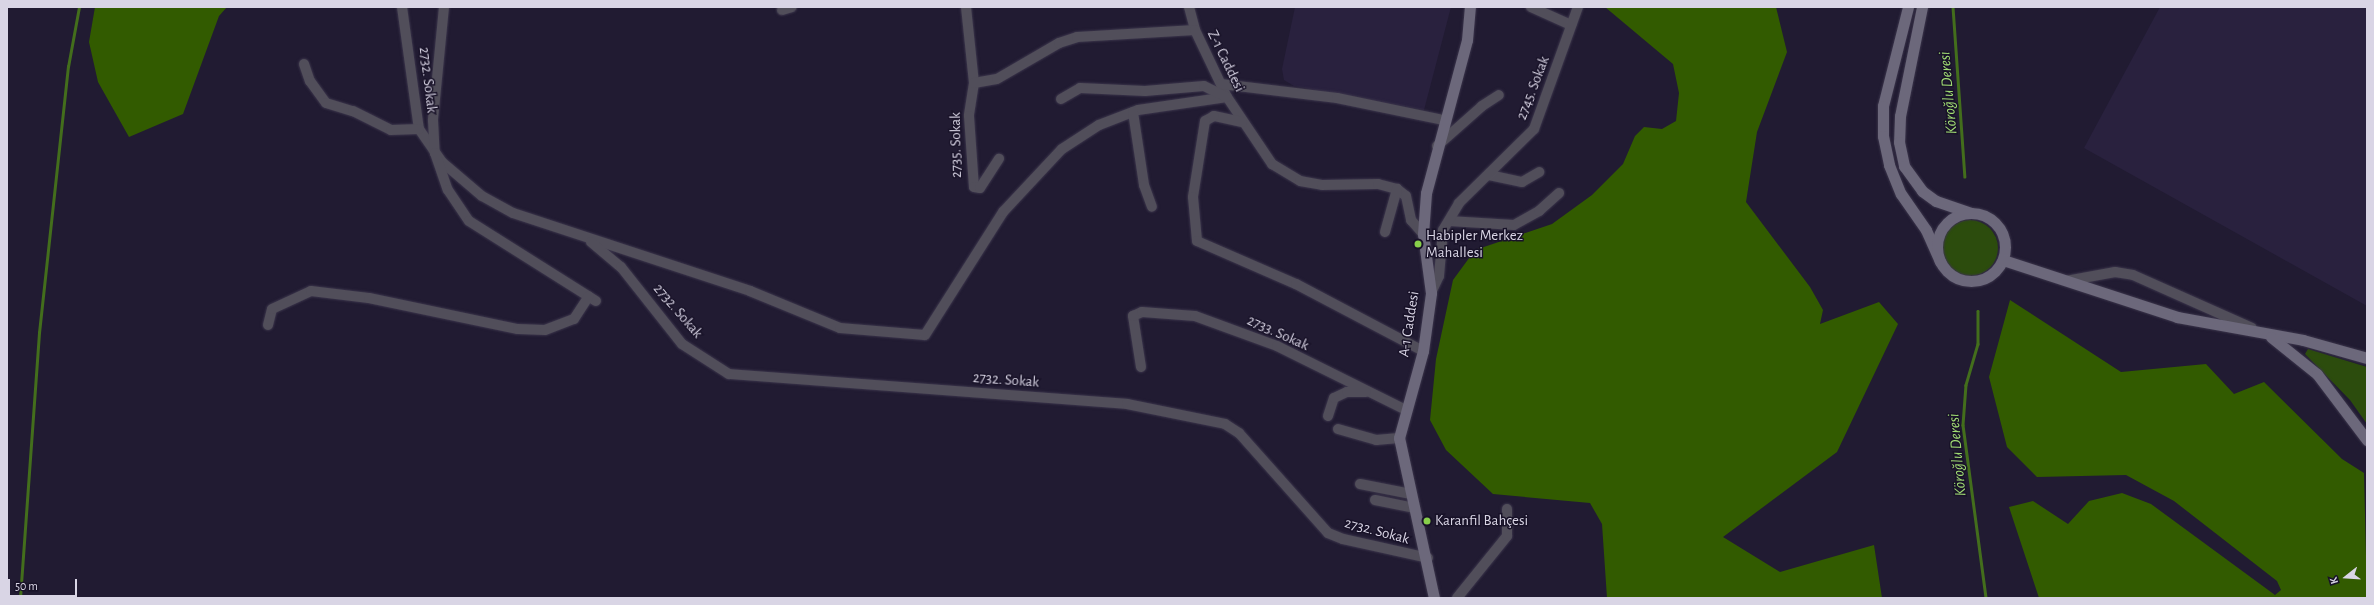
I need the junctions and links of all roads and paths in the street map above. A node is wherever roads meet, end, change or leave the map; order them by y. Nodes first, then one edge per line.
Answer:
1 (402, 7) edge
2 (444, 7) edge
3 (966, 7) edge
4 (1189, 7) edge
5 (1470, 7) edge
6 (1531, 7) edge
7 (1578, 7) edge
8 (1908, 7) edge
9 (1922, 7) edge
10 (1571, 25) junction
11 (1195, 30) junction
12 (304, 64) dead end
13 (974, 83) junction
14 (1221, 84) junction
15 (1500, 95) dead end
16 (1227, 97) junction
17 (1061, 98) dead end
18 (1132, 112) junction
19 (1443, 120) junction
20 (1242, 122) junction
21 (420, 130) junction
22 (1438, 146) junction
23 (435, 153) junction
24 (999, 159) dead end
25 (1539, 172) dead end
26 (1489, 175) junction
27 (1397, 189) junction
28 (1560, 193) dead end
29 (1152, 207) dead end
30 (1971, 212) junction
31 (1449, 221) junction
32 (1385, 232) dead end
33 (1423, 234) junction
34 (586, 238) junction
35 (2003, 260) junction
36 (1940, 262) junction
37 (2066, 281) junction
38 (1431, 293) junction
39 (268, 325) dead end
40 (2270, 336) junction
41 (1423, 351) junction
42 (2367, 358) edge
43 (1141, 367) dead end
44 (1370, 392) junction
45 (1404, 409) junction
46 (1328, 416) dead end
47 (1338, 428) dead end
48 (1399, 438) junction
49 (2367, 440) edge
50 (1360, 484) dead end
51 (1411, 494) junction
52 (1376, 500) dead end
53 (1415, 508) junction
54 (1507, 509) dead end
55 (1428, 558) junction
56 (1434, 598) edge
57 (1457, 598) edge

1 - 21 street, 2732. Sokak
2 - 23 street, 2732. Sokak
3 - 13 street
4 - 11 street
5 - 19 main road, A-1 Caddesi
6 - 10 street
7 - 10 street, 2745. Sokak
8 - 36 main road
9 - 30 main road
10 - 26 street, 2745. Sokak
11 - 13 street, Z-1 Caddesi
11 - 14 street, Z-1 Caddesi
12 - 21 street
13 - 24 street, 2735. Sokak
14 - 16 street, Z-1 Caddesi
14 - 19 street
15 - 22 street
16 - 17 street
16 - 18 street
16 - 20 street, Z-1 Caddesi
18 - 29 street
18 - 34 street, 2732. Sokak
19 - 22 main road, A-1 Caddesi
20 - 27 street, Z-1 Caddesi
20 - 41 street
21 - 23 street, 2732. Sokak
22 - 33 main road, A-1 Caddesi
23 - 34 street, 2732. Sokak
23 - 39 street, 2732. Sokak
25 - 26 street
26 - 31 street, 2745. Sokak
27 - 32 street
27 - 33 street
28 - 31 street
30 - 35 main road
30 - 36 main road
31 - 38 street, 2745. Sokak
33 - 38 main road, A-1 Caddesi
34 - 55 street, 2732. Sokak
35 - 36 main road
35 - 37 main road
37 - 40 main road
37 - 40 street
38 - 41 main road, A-1 Caddesi
40 - 42 main road
40 - 49 main road
41 - 45 main road, A-1 Caddesi
43 - 44 street, 2733. Sokak
44 - 45 street, 2733. Sokak
44 - 46 street
45 - 48 main road, A-1 Caddesi
47 - 48 street
48 - 51 main road, A-1 Caddesi
50 - 51 street
51 - 53 main road, A-1 Caddesi
52 - 53 street
53 - 55 main road, A-1 Caddesi
54 - 57 street
55 - 56 main road, A-1 Caddesi

